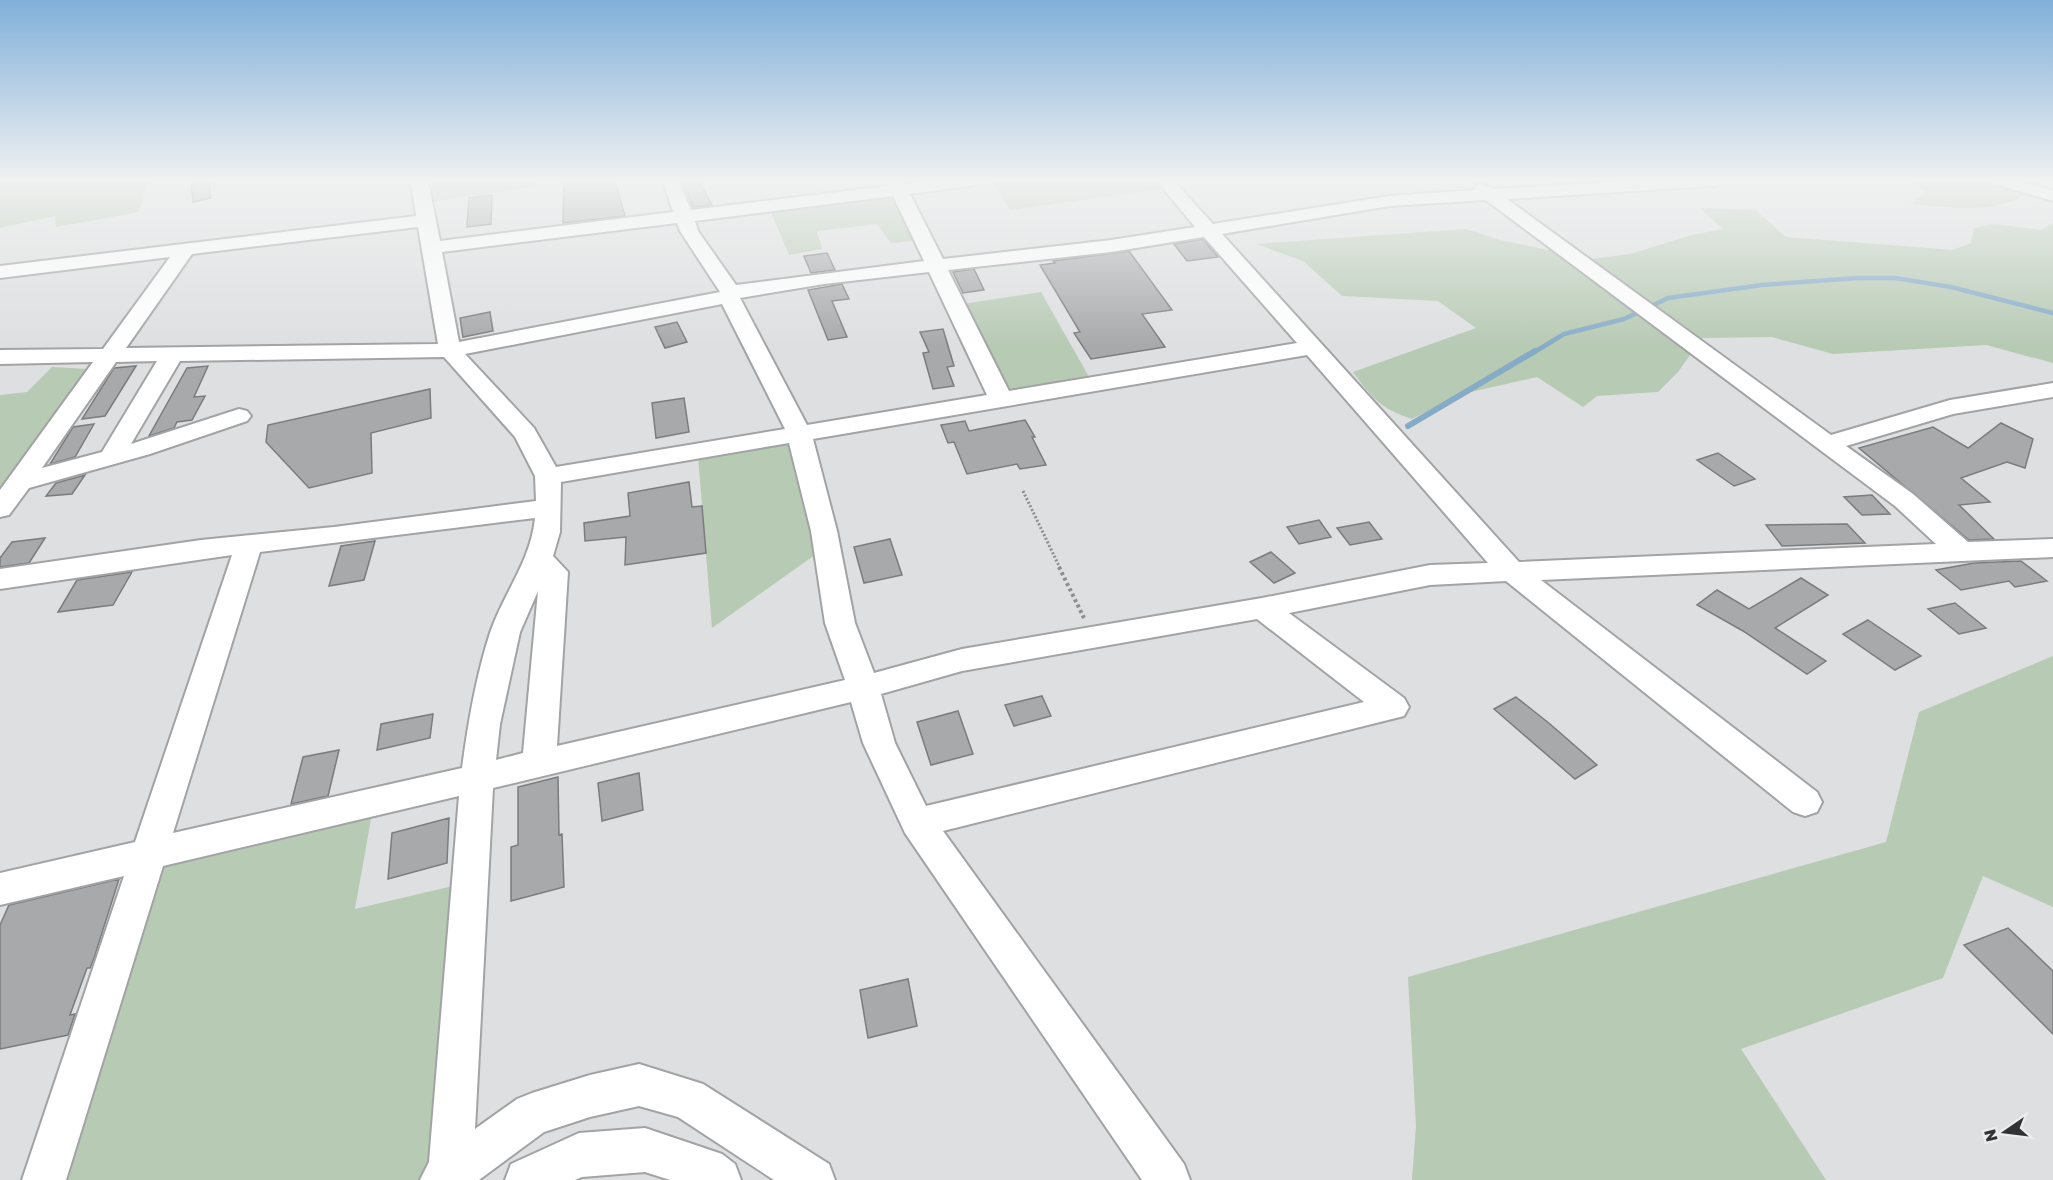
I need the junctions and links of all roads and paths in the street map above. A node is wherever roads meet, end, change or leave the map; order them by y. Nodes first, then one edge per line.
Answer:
1 (296, 236) edge
2 (429, 236) edge
3 (525, 236) edge
4 (692, 236) edge
5 (921, 236) edge
6 (1177, 236) edge
7 (1214, 236) edge
8 (1544, 236) edge
9 (431, 248) junction
10 (184, 250) junction
11 (935, 266) junction
12 (0, 272) edge
13 (732, 294) junction
14 (1313, 347) junction
15 (450, 350) junction
16 (172, 355) junction
17 (0, 357) edge
18 (108, 357) junction
19 (2053, 390) edge
20 (1001, 399) junction
21 (239, 416) dead end
22 (799, 433) junction
23 (1827, 444) junction
24 (111, 457) junction
25 (548, 476) junction
26 (20, 482) junction
27 (1023, 491) dead end
28 (549, 508) junction
29 (0, 509) edge
30 (249, 544) junction
31 (2053, 548) edge
32 (1961, 551) junction
33 (539, 558) junction
34 (1511, 571) junction
35 (0, 579) edge
36 (1262, 608) junction
37 (1093, 637) junction
38 (862, 688) junction
39 (539, 763) junction
40 (477, 777) junction
41 (1805, 802) dead end
42 (917, 823) junction
43 (147, 856) junction
44 (0, 889) edge
45 (447, 1178) edge
46 (44, 1180) edge
47 (527, 1180) edge
48 (718, 1180) edge
49 (813, 1180) edge
50 (1168, 1180) edge

1 - 10 street
2 - 9 street
3 - 9 street
4 - 13 street
5 - 11 street
6 - 11 street
7 - 14 street
8 - 23 street
9 - 15 street
10 - 12 street
10 - 18 street
11 - 13 street
11 - 20 street
13 - 15 street
13 - 22 street
14 - 20 street
14 - 34 street
15 - 16 street
15 - 25 street
16 - 18 street
16 - 24 street
17 - 18 street
18 - 26 street
19 - 23 street
20 - 22 street
21 - 24 street
22 - 25 street
22 - 38 street
23 - 32 street
24 - 26 street
25 - 28 street
26 - 29 street
27 - 37 path
28 - 30 street
28 - 33 street
30 - 35 street
30 - 43 street
31 - 32 street
32 - 34 street
33 - 39 street
33 - 40 street
34 - 36 street
34 - 41 street
36 - 37 street
36 - 42 street
37 - 38 street
38 - 39 street
38 - 42 street
39 - 40 street
40 - 43 street
40 - 45 street
42 - 50 street
43 - 44 street
43 - 46 street
45 - 49 street
47 - 48 street

